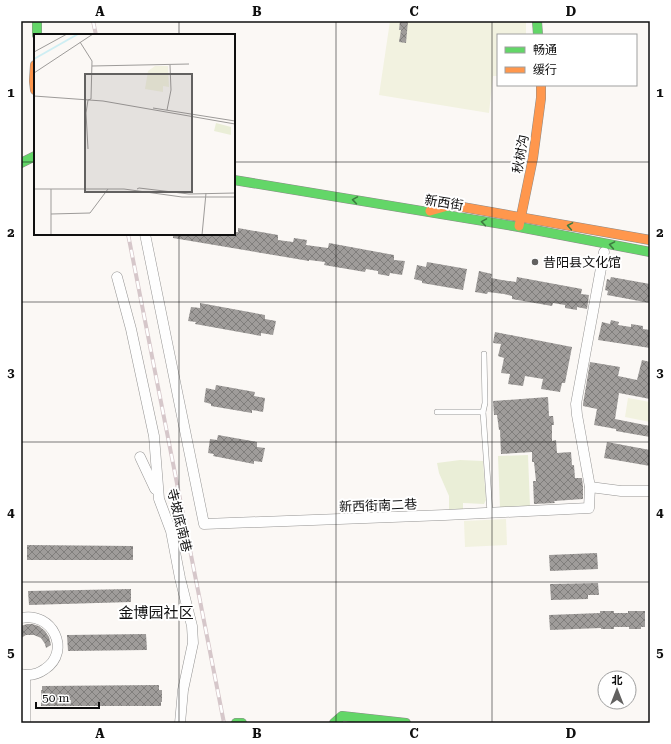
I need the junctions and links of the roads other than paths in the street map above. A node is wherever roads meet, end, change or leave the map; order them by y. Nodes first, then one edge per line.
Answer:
1 (37, 21) edge
2 (537, 21) edge
3 (37, 34) edge
4 (538, 34) edge
5 (541, 86) edge
6 (21, 154) edge
7 (34, 156) edge
8 (34, 157) edge
9 (21, 164) edge
10 (34, 165) edge
11 (235, 180) edge
12 (426, 212) junction
13 (521, 218) junction
14 (518, 228) junction
15 (145, 235) edge
16 (650, 240) edge
17 (589, 249) dead end
18 (604, 252) junction
19 (650, 252) edge
20 (650, 260) edge
21 (117, 277) dead end
22 (484, 354) dead end
23 (437, 412) dead end
24 (483, 412) junction
25 (140, 457) dead end
26 (590, 487) junction
27 (650, 491) edge
28 (159, 499) junction
29 (490, 513) junction
30 (21, 618) edge
31 (23, 674) edge
32 (25, 723) edge
33 (180, 723) edge
34 (236, 723) edge
35 (242, 723) edge
36 (334, 723) edge
37 (406, 723) edge

1 - 3 street
2 - 4 street
5 - 13 street, 秋树沟
6 - 7 street
8 - 9 street
9 - 10 street
12 -> 11 street, 新西街
12 - 13 street
14 -> 12 street, 新西街
13 - 14 street, 秋树沟
16 -> 13 street
19 -> 14 street, 新西街
15 - 29 street, 新西街南二巷
17 - 18 street
18 - 20 street
18 - 26 street, 新西街南二巷
21 - 28 street, 寺坡底南巷
22 - 24 lane
23 - 24 lane
24 - 29 lane
25 - 28 street
26 - 27 street
26 - 29 street, 新西街南二巷
28 - 33 street, 寺坡底南巷
30 - 31 street
31 - 32 street
34 - 35 street
36 - 37 street

